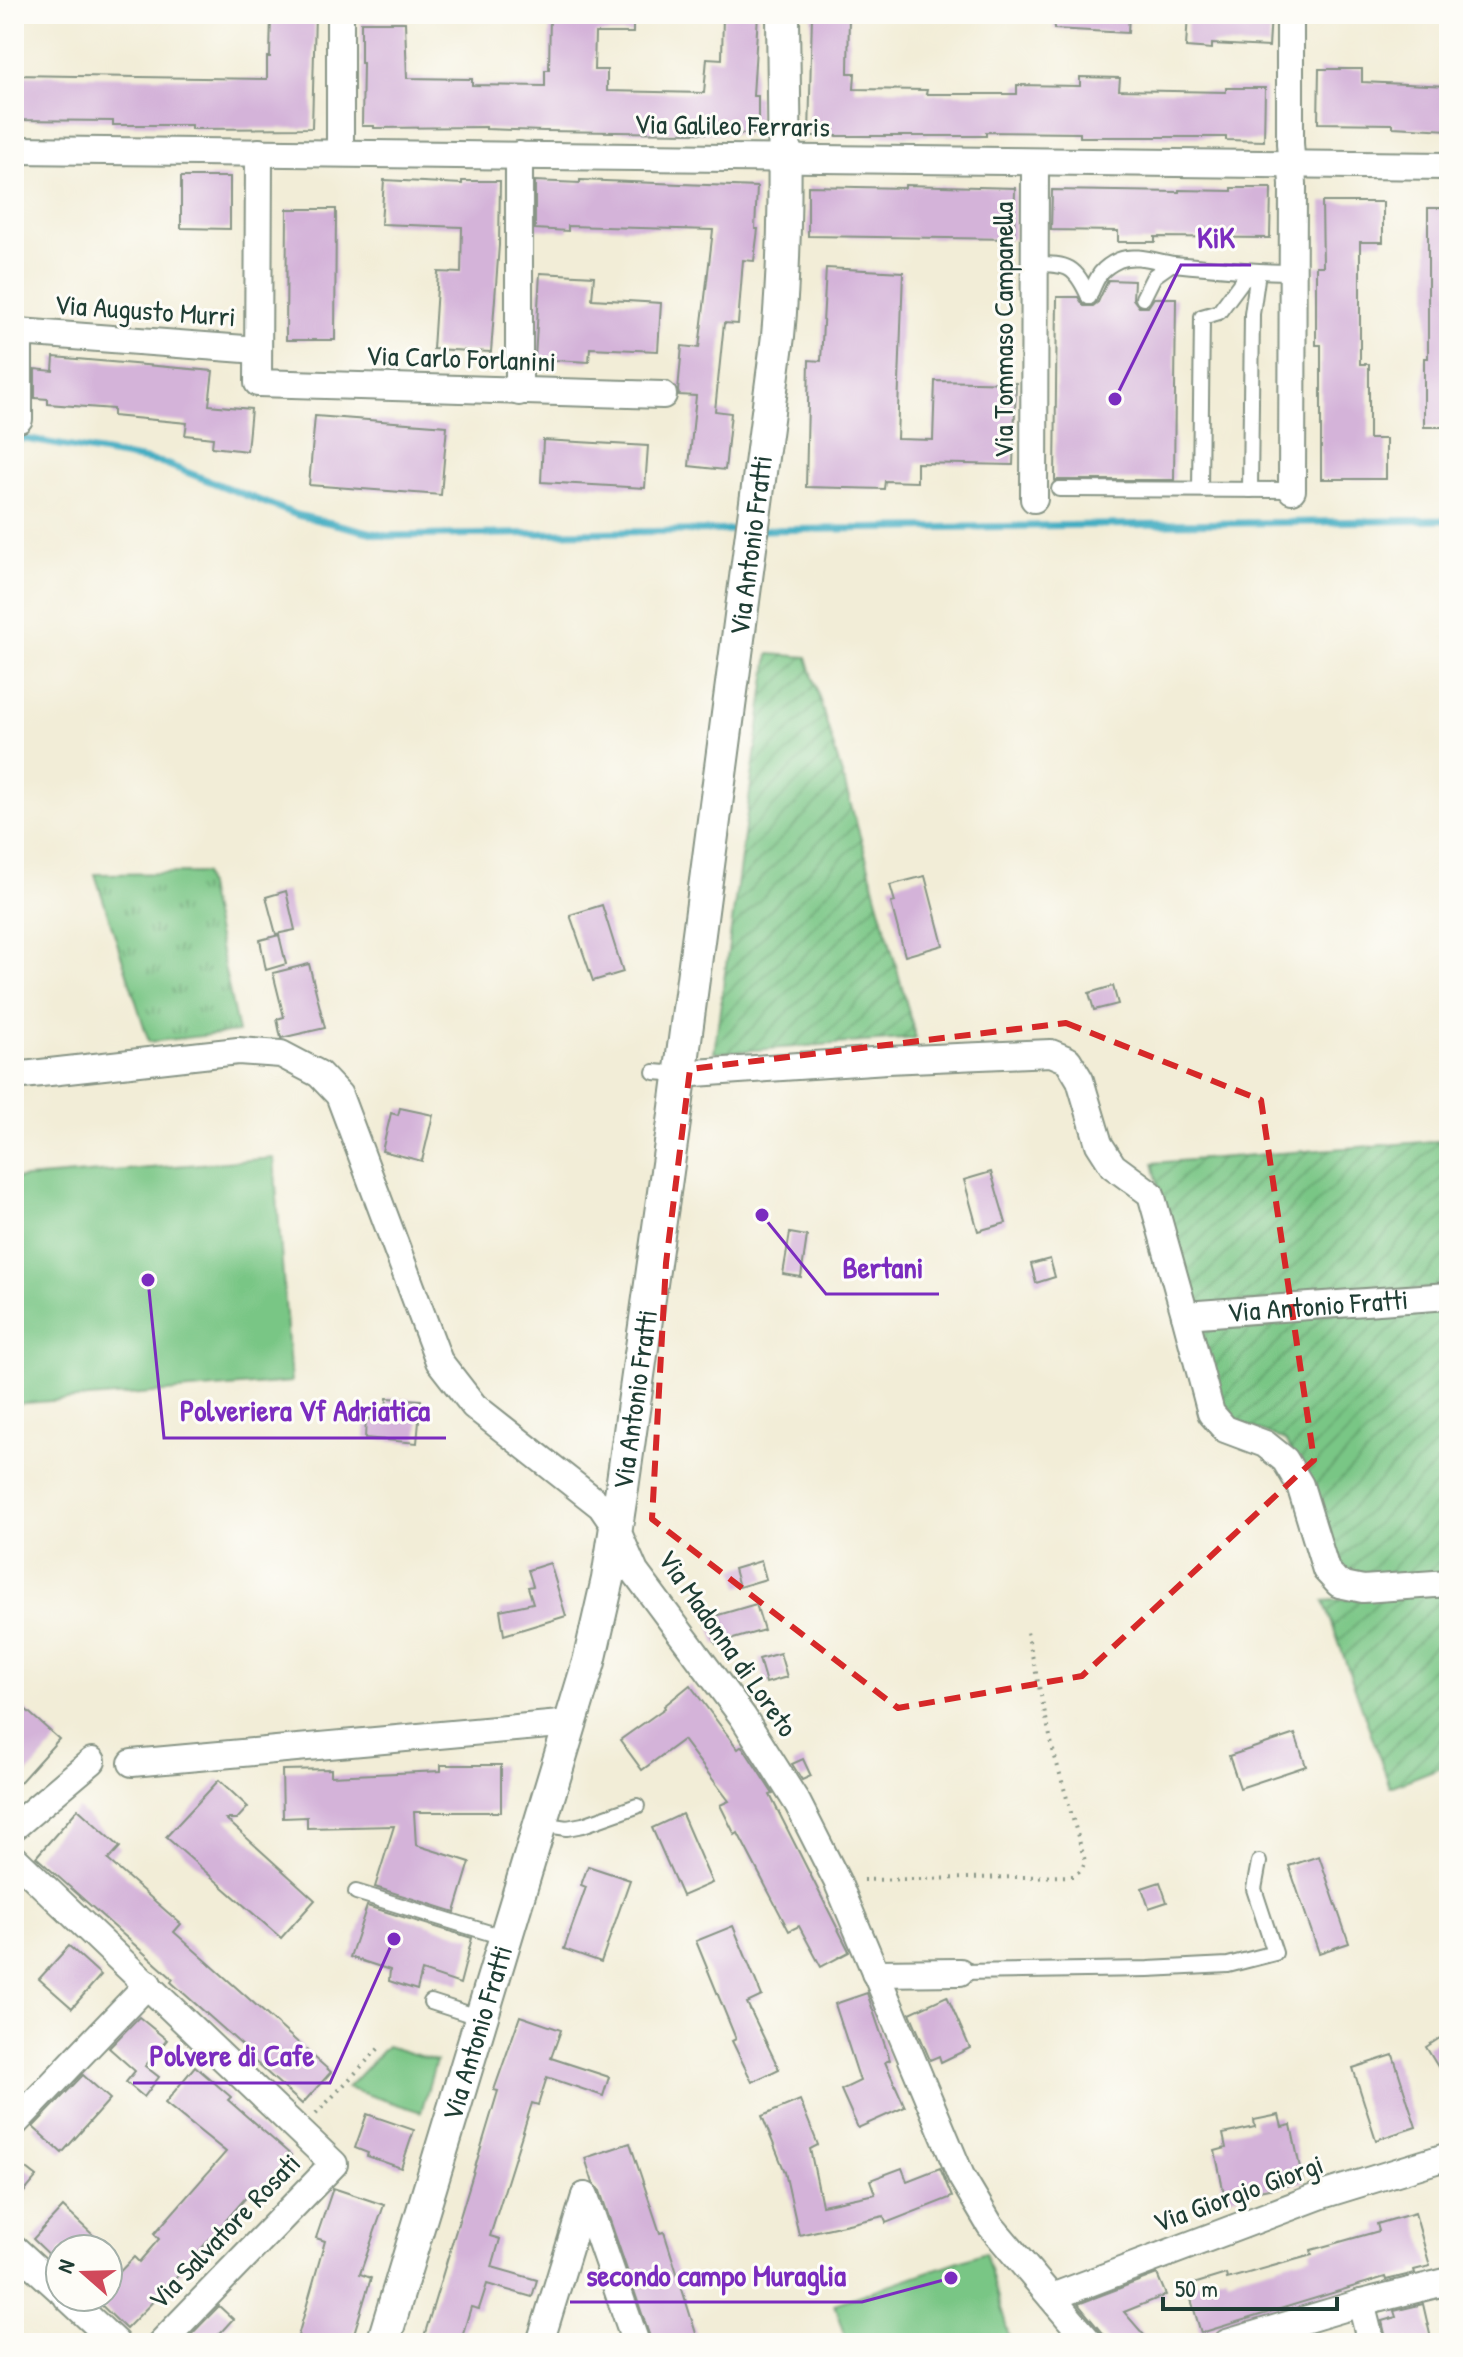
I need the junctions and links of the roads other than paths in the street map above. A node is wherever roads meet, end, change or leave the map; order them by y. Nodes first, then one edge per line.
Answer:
1 (340, 14) edge
2 (783, 14) edge
3 (1290, 14) edge
4 (14, 150) edge
5 (259, 152) junction
6 (340, 153) junction
7 (519, 155) junction
8 (785, 157) junction
9 (1035, 162) junction
10 (1292, 165) junction
11 (1449, 166) edge
12 (1035, 264) junction
13 (1171, 264) junction
14 (1258, 272) junction
15 (1293, 272) junction
16 (1143, 298) dead end
17 (258, 350) junction
18 (519, 392) junction
19 (663, 395) dead end
20 (19, 419) dead end
21 (1059, 489) dead end
22 (1200, 489) junction
23 (1250, 490) junction
24 (1292, 490) joint
25 (1034, 499) dead end
26 (667, 1073) junction
27 (14, 1076) edge
28 (1449, 1296) edge
29 (1185, 1315) junction
30 (616, 1528) junction
31 (1449, 1583) edge
32 (571, 1723) junction
33 (92, 1761) dead end
34 (132, 1763) dead end
35 (637, 1806) dead end
36 (540, 1824) junction
37 (14, 1827) edge
38 (14, 1858) edge
39 (1259, 1862) dead end
40 (356, 1892) dead end
41 (506, 1938) junction
42 (960, 1972) joint
43 (875, 1973) junction
44 (148, 1984) junction
45 (431, 2002) dead end
46 (481, 2018) junction
47 (14, 2124) edge
48 (1449, 2156) edge
49 (14, 2248) edge
50 (44, 2275) edge
51 (1449, 2281) edge
52 (1052, 2297) junction
53 (1361, 2303) junction
54 (84, 2313) edge
55 (116, 2343) edge
56 (161, 2343) edge
57 (383, 2343) edge
58 (540, 2343) edge
59 (636, 2343) edge
60 (1090, 2343) edge
61 (1227, 2343) edge
62 (1371, 2343) edge

1 - 6 street
2 - 8 street, Via Antonio Fratti
3 - 10 street
4 - 5 street, Via Galileo Ferraris
5 - 6 street, Via Galileo Ferraris
5 - 17 street
6 - 7 street, Via Galileo Ferraris
7 - 8 street, Via Galileo Ferraris
7 - 18 street
8 - 9 street, Via Galileo Ferraris
8 - 26 street, Via Antonio Fratti
9 - 10 street, Via Galileo Ferraris
9 - 12 street, Via Tommaso Campanella
10 - 11 street, Via Galileo Ferraris
10 - 15 street
12 - 13 lane
12 - 25 street, Via Tommaso Campanella
13 - 14 lane
13 - 16 lane
14 - 15 lane
14 - 22 lane
14 - 23 lane
15 - 24 street
17 - 18 street, Via Carlo Forlanini
17 - 20 street, Via Augusto Murri
18 - 19 street, Via Carlo Forlanini
21 - 22 lane
22 - 23 lane
23 - 24 lane
26 - 29 street, Via Antonio Fratti
26 - 30 street, Via Antonio Fratti
27 - 30 street, Via Madonna di Loreto
28 - 29 street, Via Antonio Fratti
29 - 31 street, Via Antonio Fratti
30 - 32 street, Via Antonio Fratti
30 - 43 street, Via Madonna di Loreto
32 - 34 street
32 - 36 street, Via Antonio Fratti
33 - 37 street
35 - 36 lane
36 - 41 street, Via Antonio Fratti
38 - 44 street
39 - 42 lane
40 - 41 lane
41 - 46 street, Via Antonio Fratti
42 - 43 street
43 - 52 street, Via Madonna di Loreto
44 - 47 street
44 - 56 street, Via Salvatore Rosati
45 - 46 lane
46 - 57 street, Via Antonio Fratti
48 - 52 street, Via Giorgio Giorgi
49 - 50 street
51 - 53 street
52 - 60 street, Via Madonna di Loreto
53 - 61 street
53 - 62 street
54 - 55 street
58 - 59 street

